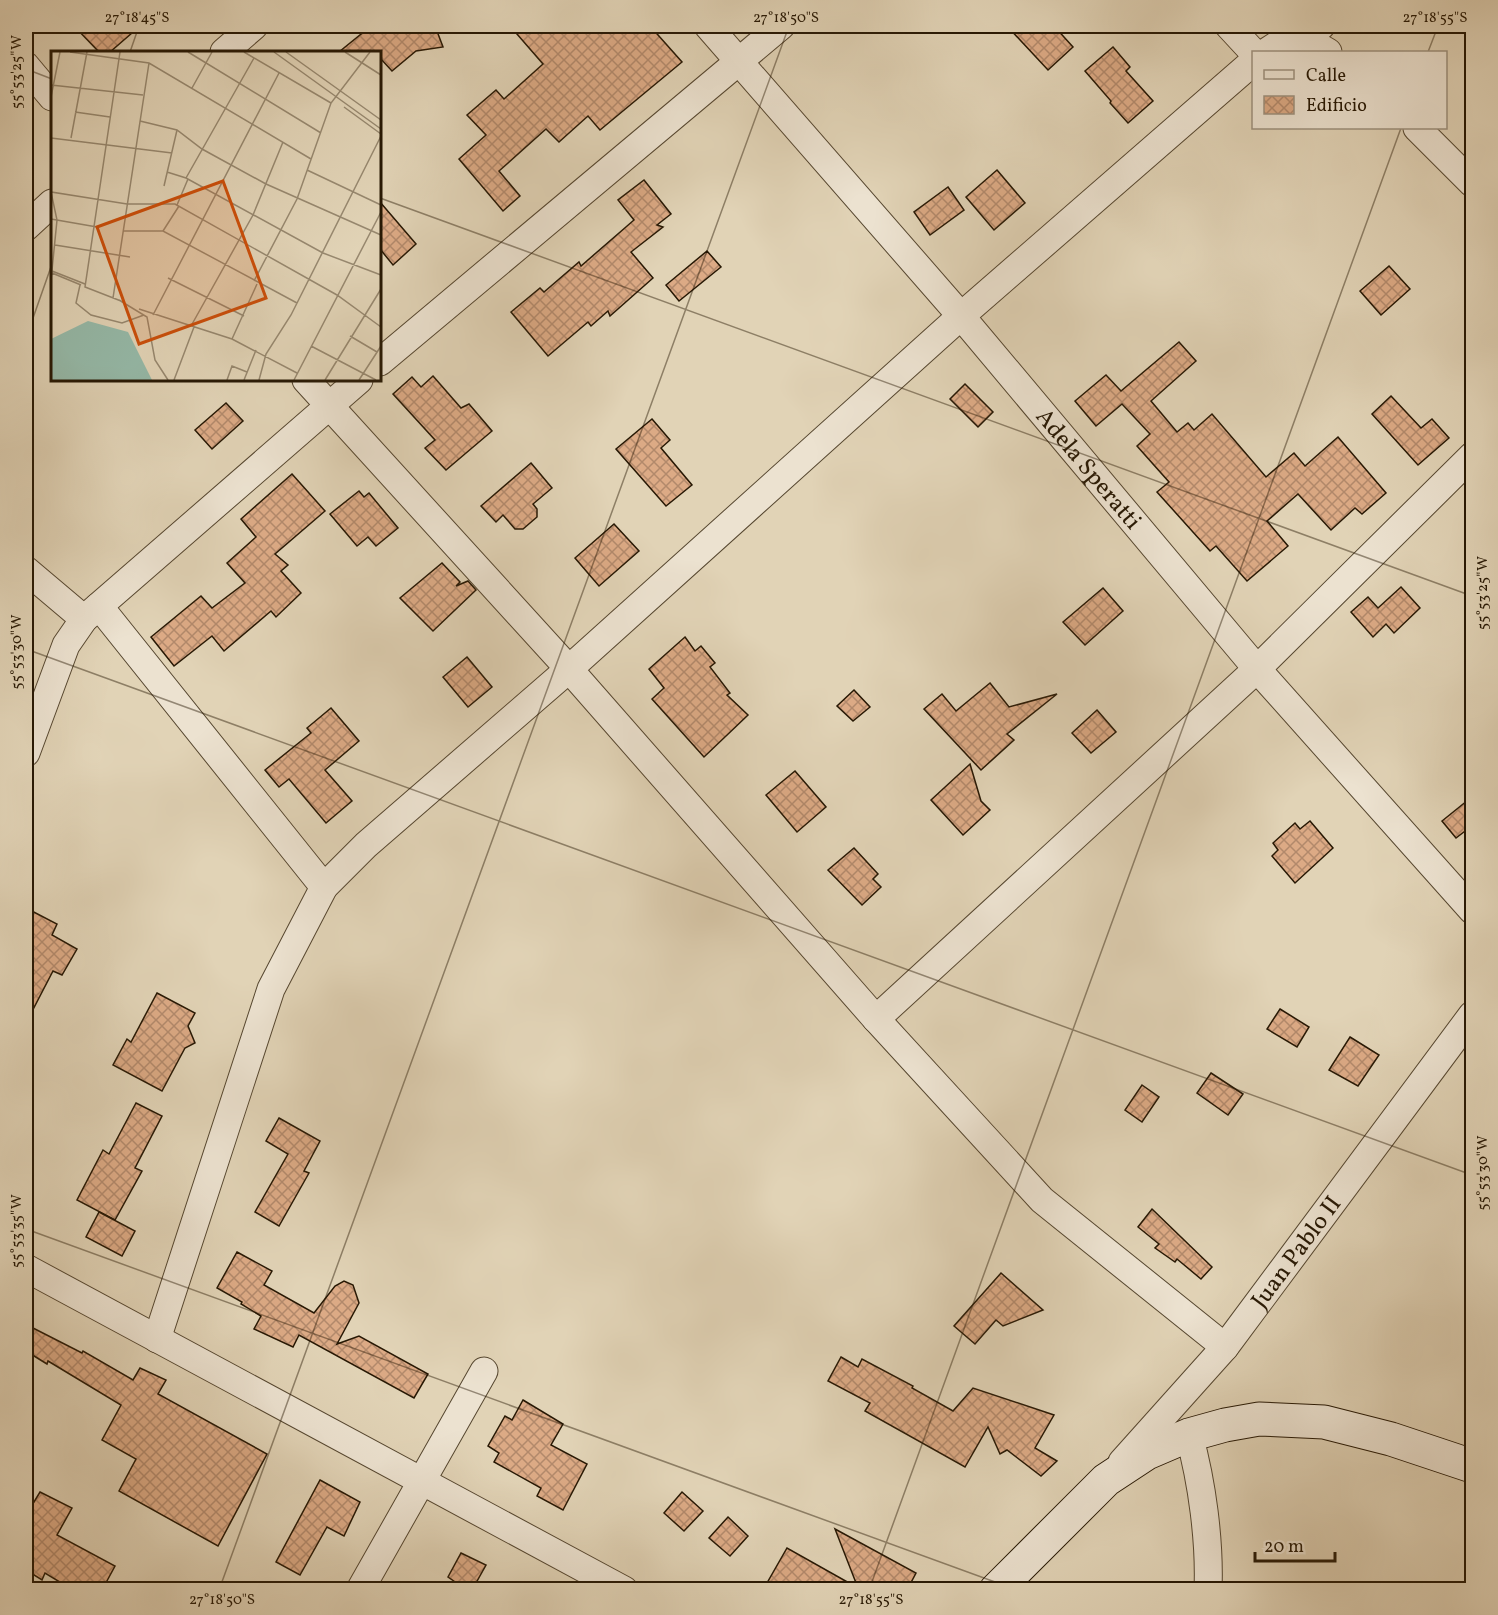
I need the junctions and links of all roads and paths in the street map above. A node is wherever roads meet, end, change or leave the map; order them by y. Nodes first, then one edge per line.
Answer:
1 (254, 26) edge
2 (708, 26) edge
3 (781, 26) edge
4 (1229, 26) edge
5 (1313, 32) edge
6 (225, 51) edge
7 (1252, 51) edge
8 (1268, 51) edge
9 (1328, 51) edge
10 (740, 61) junction
11 (1252, 63) edge
12 (26, 66) edge
13 (51, 96) edge
14 (1418, 129) edge
15 (1473, 183) edge
16 (51, 204) edge
17 (26, 227) edge
18 (961, 316) junction
19 (381, 361) edge
20 (307, 381) edge
21 (358, 381) edge
22 (329, 405) junction
23 (1473, 456) edge
24 (26, 570) edge
25 (92, 613) junction
26 (569, 669) junction
27 (1257, 669) junction
28 (26, 753) edge
29 (324, 887) junction
30 (1473, 910) edge
31 (1473, 1015) edge
32 (876, 1019) junction
33 (26, 1268) edge
34 (157, 1338) junction
35 (1225, 1347) junction
36 (484, 1371) dead end
37 (1190, 1435) junction
38 (1473, 1466) edge
39 (1106, 1480) junction
40 (422, 1481) junction
41 (360, 1590) edge
42 (624, 1590) edge
43 (996, 1590) edge
44 (1208, 1590) edge

1 - 6 street
2 - 10 street, Adela Speratti
3 - 10 street
4 - 7 street
5 - 8 street
5 - 9 street
10 - 18 street, Adela Speratti
10 - 19 street
11 - 18 street
12 - 13 street
14 - 15 street
16 - 17 street
18 - 26 street
18 - 27 street, Adela Speratti
20 - 22 street
21 - 22 street
22 - 25 street
22 - 26 street
23 - 27 street
24 - 25 street
25 - 28 street
25 - 29 street
26 - 29 street
26 - 32 street
27 - 30 street, Adela Speratti
27 - 32 street
29 - 34 street
31 - 35 street, Juan Pablo II
32 - 35 street
33 - 34 street
34 - 40 street
35 - 39 street, Juan Pablo II
36 - 40 street
37 - 38 main road
37 - 39 main road
37 - 44 street
39 - 43 main road
40 - 41 street
40 - 42 street

